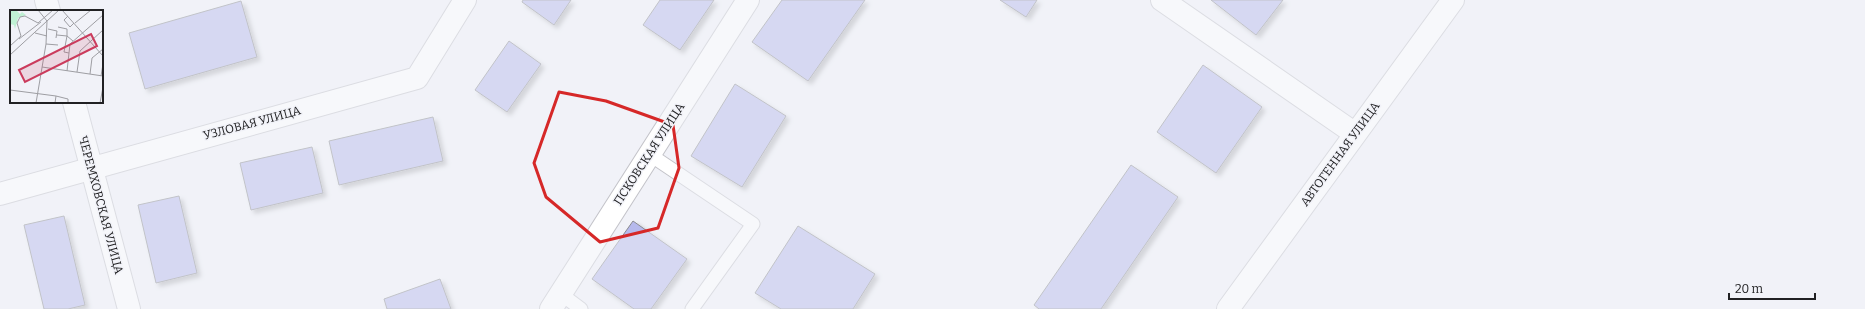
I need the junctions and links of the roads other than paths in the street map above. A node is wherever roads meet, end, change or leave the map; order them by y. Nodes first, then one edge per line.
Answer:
1 (46, 0) edge
2 (465, 0) edge
3 (748, 0) edge
4 (1162, 0) edge
5 (1453, 0) edge
6 (49, 10) edge
7 (74, 103) edge
8 (1354, 134) junction
9 (649, 154) junction
10 (92, 168) junction
11 (0, 194) edge
12 (556, 302) edge
13 (129, 309) edge
14 (581, 309) edge
15 (692, 309) edge
16 (1228, 309) edge

1 - 6 street
2 - 10 street, УЗЛОВАЯ УЛИЦА
3 - 9 street, ПСКОВСКАЯ УЛИЦА
4 - 8 street
5 - 8 street, АВТОГЕННАЯ УЛИЦА
7 - 10 street, ЧЕРЕМХОВСКАЯ УЛИЦА
8 - 16 street, АВТОГЕННАЯ УЛИЦА
9 - 12 street, ПСКОВСКАЯ УЛИЦА
9 - 15 lane
10 - 11 street, УЗЛОВАЯ УЛИЦА
10 - 13 street, ЧЕРЕМХОВСКАЯ УЛИЦА
12 - 14 lane

